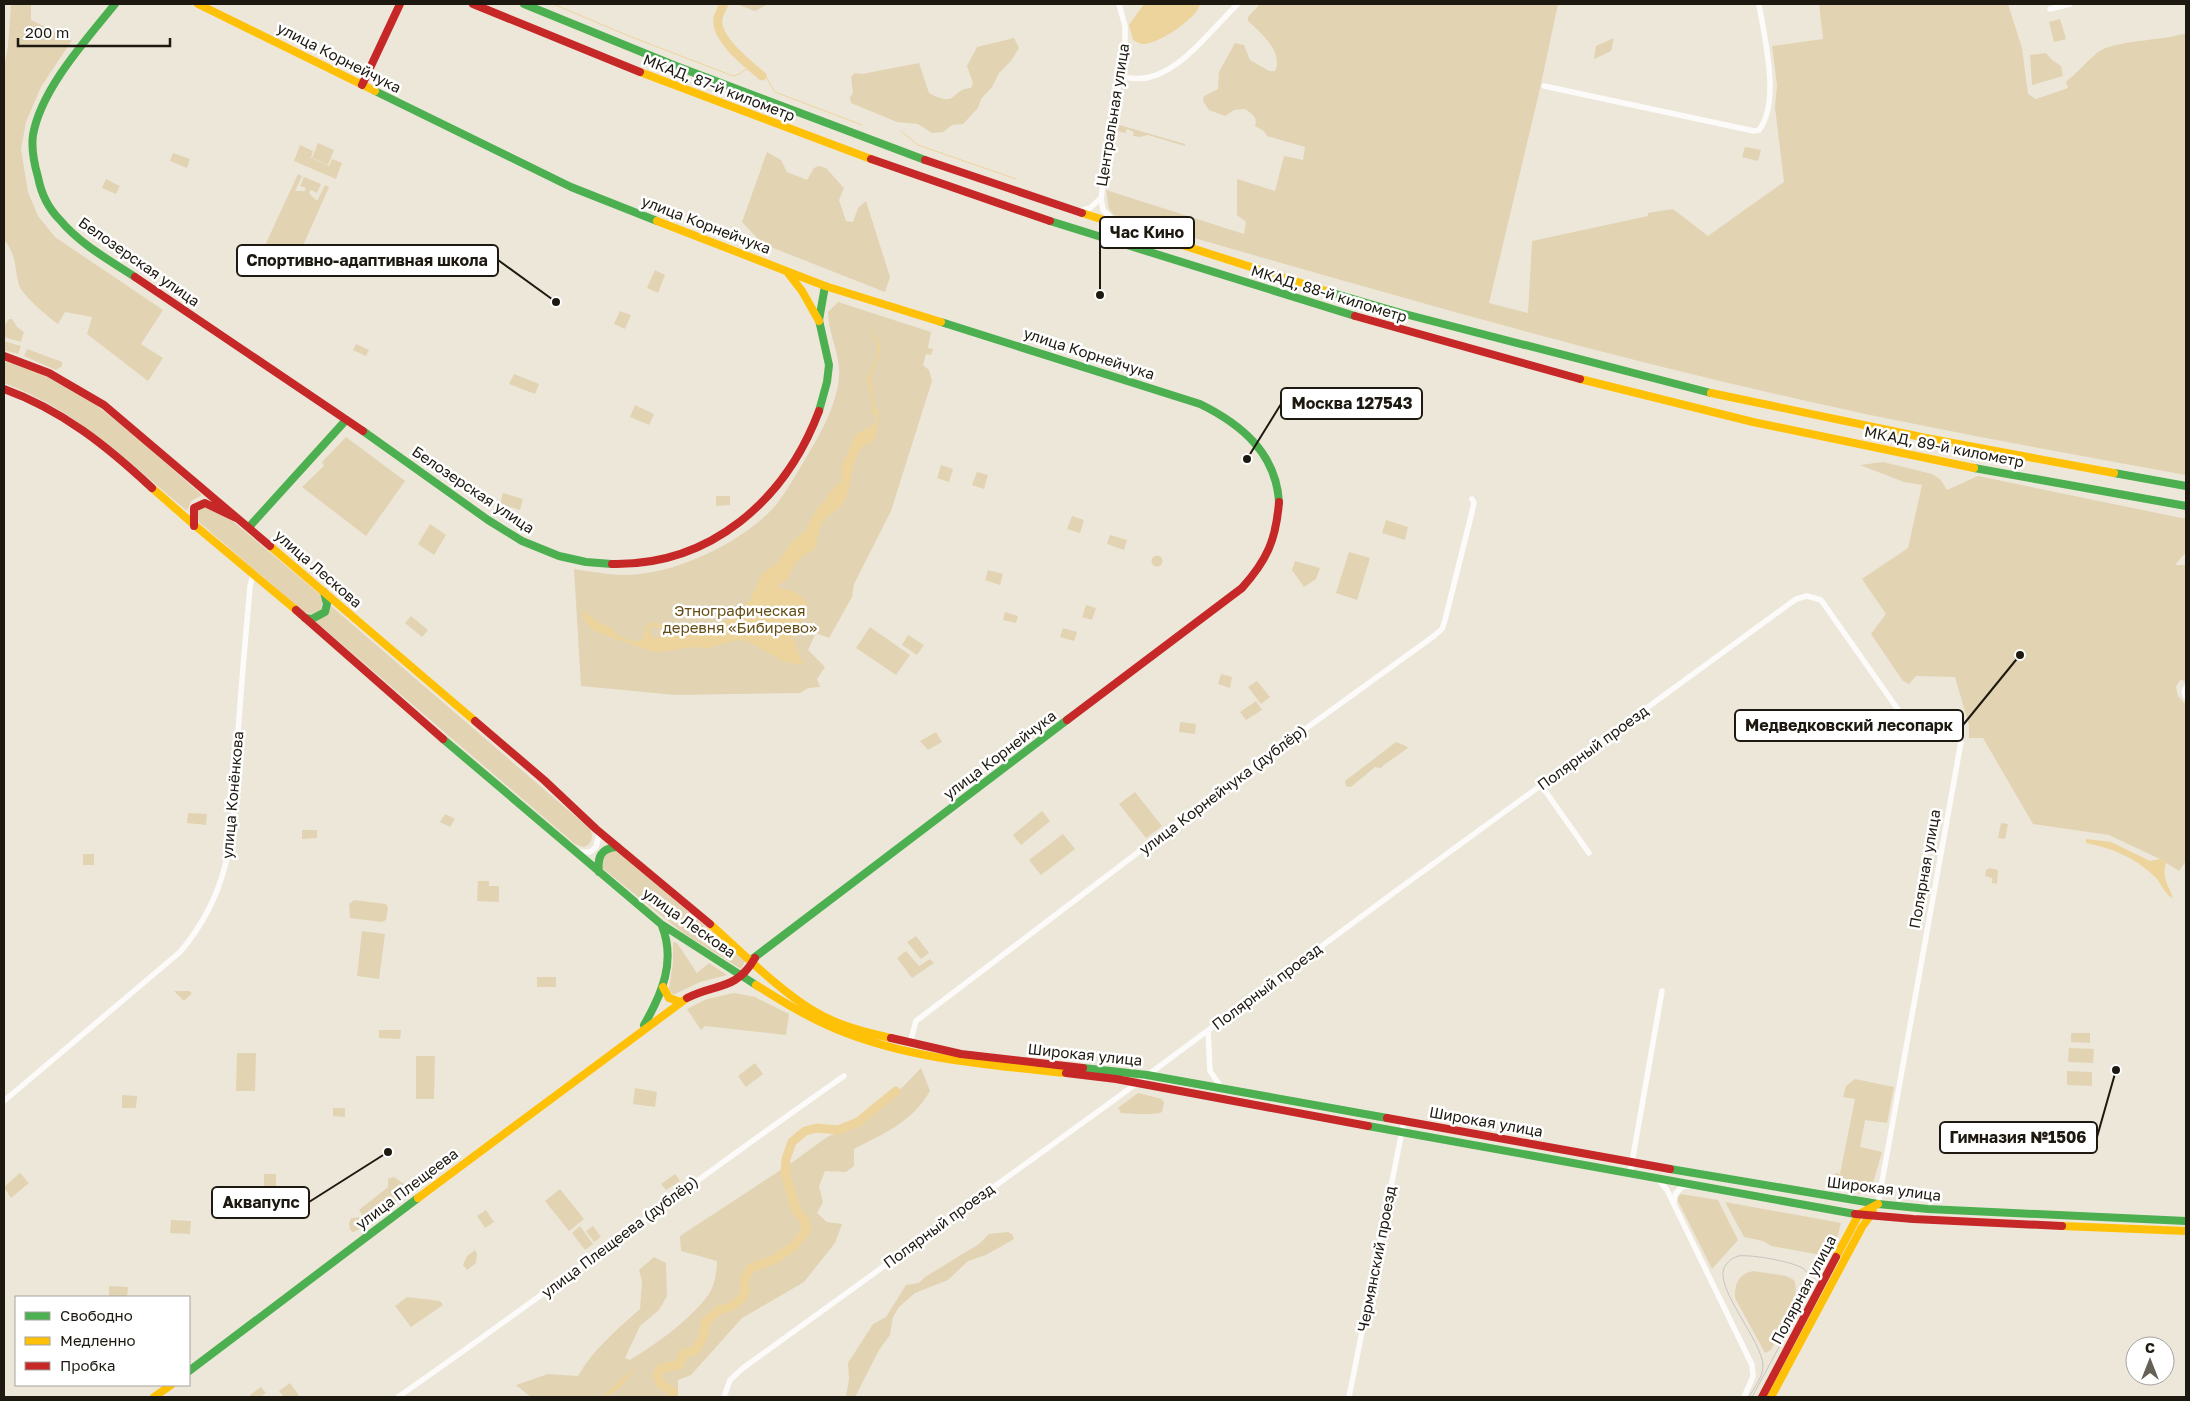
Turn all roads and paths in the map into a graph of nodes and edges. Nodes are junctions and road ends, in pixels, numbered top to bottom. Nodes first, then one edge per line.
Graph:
1 (115, 4) edge
2 (198, 4) edge
3 (400, 4) edge
4 (473, 4) edge
5 (524, 4) edge
6 (1119, 4) edge
7 (1238, 4) edge
8 (1759, 4) edge
9 (2070, 4) edge
10 (2050, 9) dead end
11 (1120, 77) junction
12 (362, 85) junction
13 (1544, 86) dead end
14 (963, 174) joint
15 (958, 190) joint
16 (1101, 198) junction
17 (1076, 211) junction
18 (1123, 227) junction
19 (787, 271) junction
20 (813, 281) junction
21 (825, 286) junction
22 (802, 291) junction
23 (843, 291) junction
24 (819, 310) junction
25 (819, 321) junction
26 (4, 356) edge
27 (4, 389) edge
28 (1700, 391) joint
29 (1697, 409) joint
30 (346, 420) junction
31 (2186, 486) edge
32 (1472, 499) dead end
33 (2186, 506) edge
34 (239, 519) junction
35 (194, 526) junction
36 (249, 527) junction
37 (253, 575) junction
38 (324, 592) junction
39 (1821, 600) joint
40 (305, 618) junction
41 (2186, 687) edge
42 (2186, 696) edge
43 (1541, 785) junction
44 (596, 829) junction
45 (617, 847) junction
46 (576, 852) junction
47 (1589, 853) dead end
48 (599, 872) junction
49 (661, 924) junction
50 (754, 959) junction
51 (743, 978) junction
52 (663, 987) junction
53 (1662, 990) dead end
54 (792, 996) joint
55 (681, 1002) junction
56 (792, 1008) joint
57 (642, 1029) junction
58 (1208, 1031) junction
59 (910, 1043) junction
60 (1146, 1075) junction
61 (844, 1076) dead end
62 (1136, 1083) junction
63 (1221, 1087) junction
64 (1218, 1097) junction
65 (4, 1101) edge
66 (1369, 1115) junction
67 (1404, 1121) junction
68 (1369, 1126) junction
69 (1402, 1132) junction
70 (1632, 1163) junction
71 (1630, 1174) junction
72 (1658, 1179) junction
73 (1698, 1187) junction
74 (1674, 1203) junction
75 (1878, 1204) junction
76 (1859, 1214) junction
77 (1872, 1215) junction
78 (2150, 1220) junction
79 (2183, 1221) edge
80 (2149, 1229) junction
81 (2183, 1231) edge
82 (190, 1370) edge
83 (170, 1386) edge
84 (154, 1397) edge
85 (398, 1397) edge
86 (724, 1397) edge
87 (1349, 1397) edge
88 (1744, 1397) edge
89 (1762, 1397) edge
90 (1771, 1397) edge

1 - 30 main road, Белозерская улица
2 - 12 main road, улица Корнейчука
3 - 12 main road
4 - 15 main road, МКАД, 87-й километр
5 - 14 main road, МКАД, 87-й километр
6 - 11 street, Центральная улица
7 - 11 street
8 - 13 street
9 - 10 street
11 - 16 street, Центральная улица
12 - 19 main road, улица Корнейчука
14 - 17 main road, МКАД, 88-й километр
15 - 29 main road, МКАД, 88-й километр
16 - 17 street
16 - 18 street
17 - 18 main road, МКАД, 88-й километр
18 - 28 main road, МКАД, 88-й километр
19 - 20 main road, улица Корнейчука
19 - 22 main road, Белозерская улица
20 - 21 main road, улица Корнейчука
20 - 22 main road
21 - 23 main road, улица Корнейчука
21 - 24 main road, Белозерская улица
22 - 25 main road, Белозерская улица
23 - 24 main road
23 - 50 main road, улица Корнейчука
24 - 25 main road, Белозерская улица
25 - 30 main road, Белозерская улица
26 - 34 main road, улица Лескова
27 - 35 main road, улица Лескова
28 - 31 main road, МКАД, 89-й километр
29 - 33 main road, МКАД, 89-й километр
30 - 36 main road
32 - 59 street, улица Корнейчука (дублёр)
34 - 35 main road
34 - 36 main road, улица Лескова
35 - 37 main road, улица Лескова
36 - 38 main road, улица Лескова
37 - 40 main road, улица Лескова
37 - 65 street, улица Конёнкова
38 - 40 main road
38 - 44 main road, улица Лескова
39 - 43 street, Полярный проезд
39 - 75 street, Полярная улица
40 - 46 main road, улица Лескова
41 - 42 street
43 - 47 street
43 - 58 street, Полярный проезд
44 - 45 main road, улица Лескова
44 - 46 street
45 - 48 main road
45 - 50 main road, улица Лескова
46 - 48 main road, улица Лескова
48 - 49 main road, улица Лескова
49 - 51 main road, улица Лескова
49 - 52 main road, улица Плещеева
50 - 51 main road
50 - 54 main road, улица Лескова
51 - 55 main road, улица Плещеева
51 - 56 main road, улица Лескова
52 - 55 main road
52 - 57 main road, улица Плещеева
53 - 70 street
54 - 59 main road, Широкая улица
55 - 57 main road, улица Плещеева
56 - 62 main road, Широкая улица
57 - 82 main road, улица Плещеева
58 - 60 street, Полярный проезд
58 - 63 street
59 - 60 main road, Широкая улица
60 - 62 street, Полярный проезд
60 - 63 main road, Широкая улица
61 - 85 street, улица Плещеева (дублёр)
62 - 64 main road, Широкая улица
62 - 86 street, Полярный проезд
63 - 64 main road
63 - 66 main road, Широкая улица
64 - 68 main road, Широкая улица
66 - 67 main road, Широкая улица
66 - 68 main road
67 - 69 street, Чермянский проезд
67 - 70 main road, Широкая улица
68 - 69 main road, Широкая улица
69 - 71 main road, Широкая улица
69 - 87 street, Чермянский проезд
70 - 71 street
70 - 75 main road, Широкая улица
71 - 72 main road, Широкая улица
72 - 73 main road, Широкая улица
72 - 74 street
73 - 74 street
73 - 76 main road, Широкая улица
74 - 88 street
75 - 76 main road
75 - 77 main road, Полярная улица
75 - 78 main road, Широкая улица
76 - 77 main road, Широкая улица
76 - 89 main road, Полярная улица
77 - 80 main road, Широкая улица
77 - 90 main road, Полярная улица
78 - 79 main road, Широкая улица
78 - 80 street
79 - 81 street
80 - 81 main road, Широкая улица
83 - 84 main road

